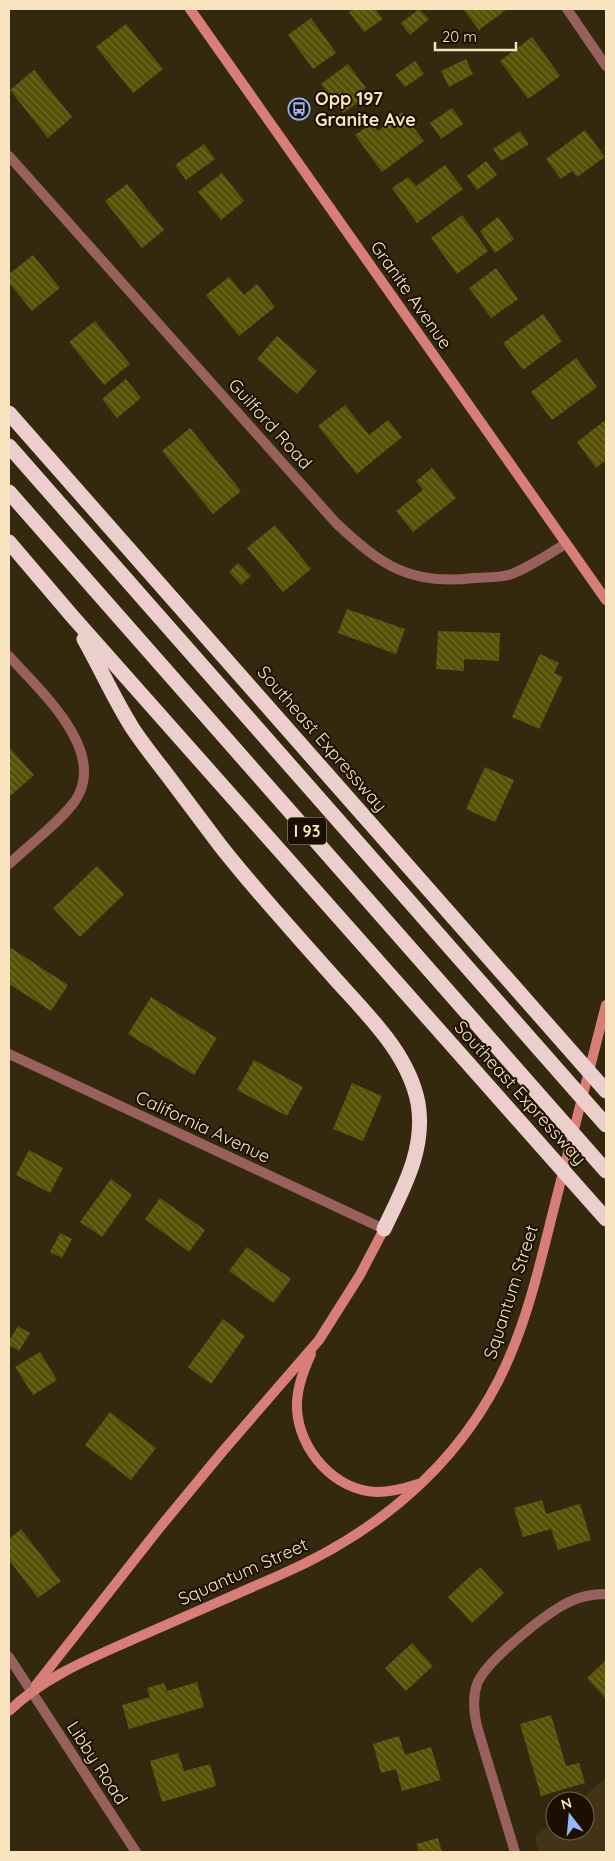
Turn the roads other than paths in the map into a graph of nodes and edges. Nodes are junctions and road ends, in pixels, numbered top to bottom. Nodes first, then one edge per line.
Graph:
1 (190, 9) edge
2 (567, 9) edge
3 (606, 66) edge
4 (9, 156) edge
5 (9, 413) edge
6 (9, 446) edge
7 (9, 492) edge
8 (9, 542) edge
9 (565, 544) junction
10 (606, 600) edge
11 (72, 616) junction
12 (9, 656) edge
13 (9, 864) edge
14 (606, 1004) edge
15 (9, 1054) edge
16 (606, 1091) edge
17 (606, 1125) edge
18 (606, 1171) edge
19 (606, 1219) edge
20 (384, 1229) junction
21 (319, 1340) junction
22 (424, 1481) junction
23 (606, 1594) edge
24 (9, 1657) edge
25 (31, 1692) junction
26 (9, 1711) edge
27 (136, 1852) edge
28 (515, 1852) edge

1 - 9 main road, Granite Avenue
2 - 3 street
4 - 9 street, Guilford Road
5 - 16 highway, Southeast Expressway
6 - 17 highway, I 93
7 - 18 highway, I 93
8 - 11 highway, Southeast Expressway / I 93
9 - 10 main road, Granite Avenue
11 - 19 highway, Southeast Expressway / I 93
11 - 20 highway
12 - 13 street
14 - 22 main road, Squantum Street
15 - 20 street, California Avenue
20 - 21 main road, Squantum Street
21 - 22 main road
21 - 25 main road, Squantum Street
22 - 25 main road, Squantum Street
23 - 28 street
24 - 25 street, Libby Road
25 - 26 main road, Squantum Street
25 - 27 street, Libby Road

